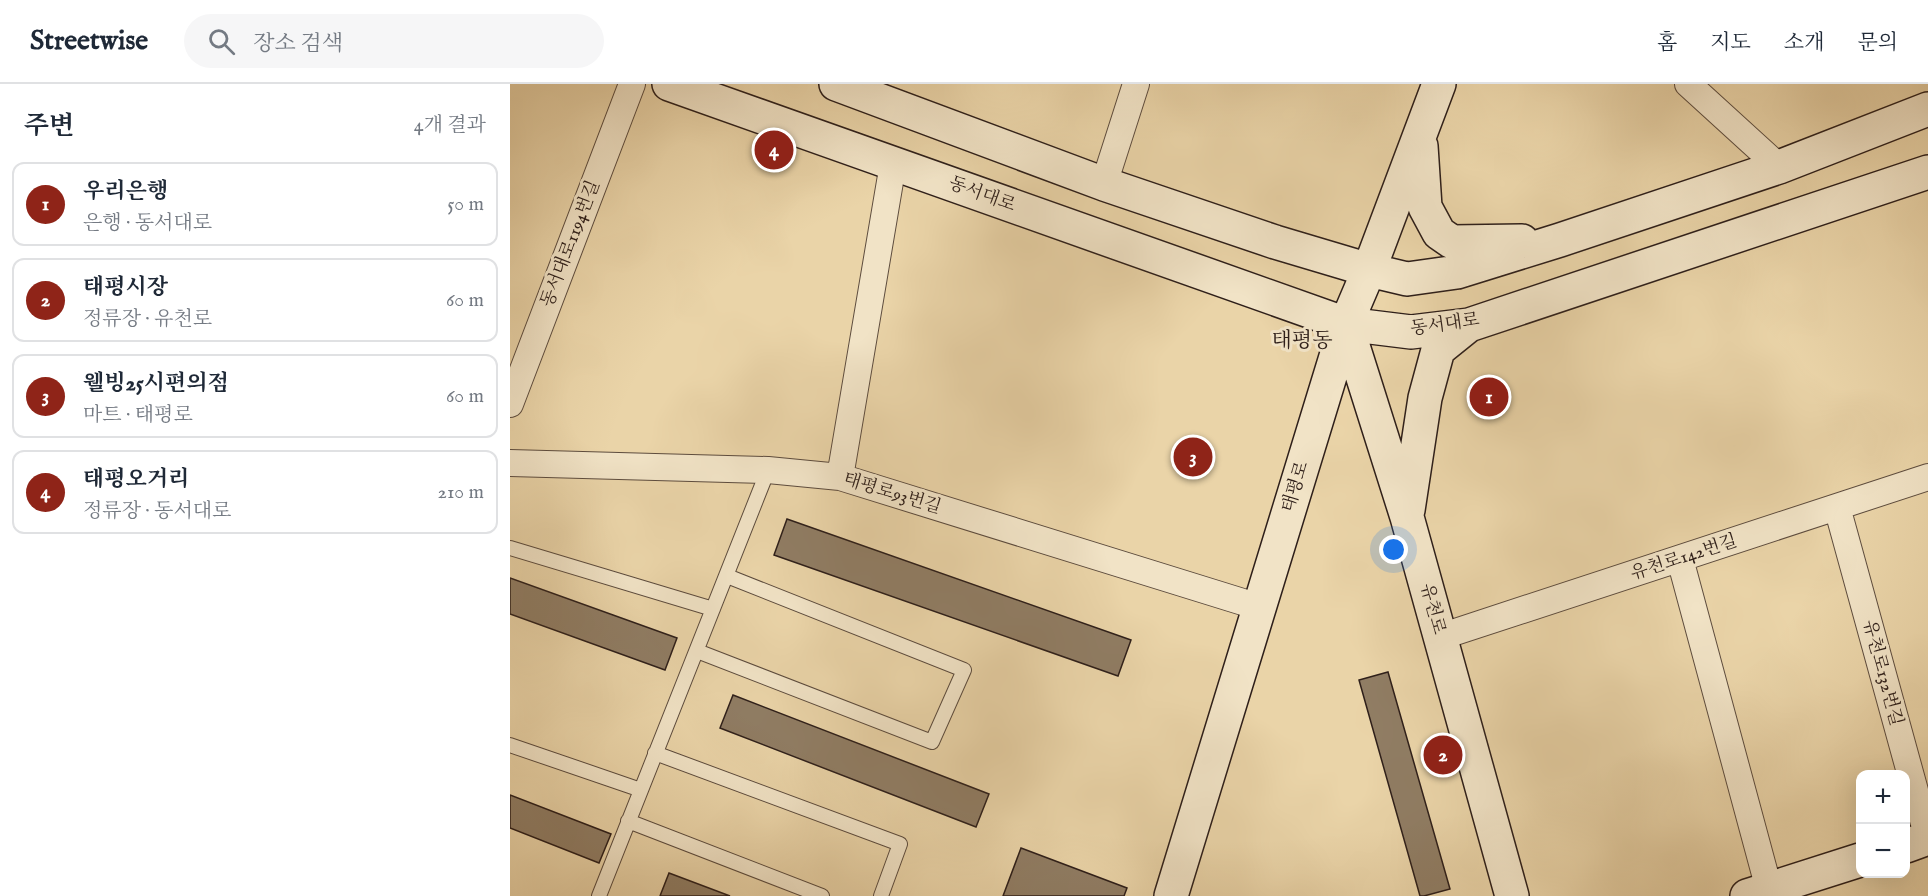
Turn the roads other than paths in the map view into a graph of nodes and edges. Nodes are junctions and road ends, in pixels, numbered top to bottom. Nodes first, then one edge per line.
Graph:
1 (632, 84) edge
2 (669, 84) edge
3 (837, 84) edge
4 (1136, 84) edge
5 (1439, 84) edge
6 (1688, 84) edge
7 (890, 93) edge
8 (1928, 109) edge
9 (1421, 132) junction
10 (893, 164) junction
11 (1779, 167) junction
12 (1928, 172) edge
13 (1104, 184) junction
14 (1560, 240) junction
15 (1369, 270) junction
16 (1346, 324) junction
17 (1469, 325) junction
18 (510, 404) edge
19 (510, 463) edge
20 (768, 470) junction
21 (840, 477) junction
22 (1928, 477) edge
23 (1837, 507) junction
24 (1407, 517) junction
25 (510, 548) edge
26 (1680, 559) junction
27 (726, 576) junction
28 (1259, 607) junction
29 (714, 609) junction
30 (1440, 637) junction
31 (697, 651) junction
32 (510, 745) edge
33 (655, 753) junction
34 (641, 790) junction
35 (628, 821) junction
36 (1928, 838) edge
37 (1910, 844) edge
38 (1856, 861) edge
39 (1758, 892) edge
40 (599, 896) edge
41 (822, 896) edge
42 (881, 896) edge
43 (1170, 896) edge
44 (1512, 896) edge

1 - 18 street, 동서대로1194번길
2 - 10 street, 동서대로
3 - 7 street
4 - 13 street
5 - 9 street, 태평로
6 - 11 street
7 - 13 street
8 - 11 street
9 - 14 street
9 - 15 street, 태평로
10 - 16 street, 동서대로
10 - 21 street
11 - 14 street
12 - 17 street, 동서대로
13 - 15 street
14 - 15 street
15 - 16 street, 태평로
16 - 17 street, 동서대로
16 - 24 street, 유천로
16 - 28 street, 태평로
17 - 24 street
19 - 20 street, 태평로93번길
20 - 21 street, 태평로93번길
20 - 27 lane
21 - 28 street, 태평로93번길
22 - 23 street, 유천로142번길
23 - 26 street, 유천로142번길
23 - 36 street, 유천로132번길
24 - 30 street, 유천로
25 - 29 lane
26 - 30 street, 유천로142번길
26 - 39 street
27 - 29 lane
27 - 31 lane
28 - 43 street, 태평로
29 - 31 lane
30 - 44 street, 유천로
31 - 33 lane
32 - 34 lane
33 - 34 lane
33 - 42 lane
34 - 35 lane
35 - 40 lane
35 - 41 lane
36 - 37 street, 유천로132번길
38 - 39 street

